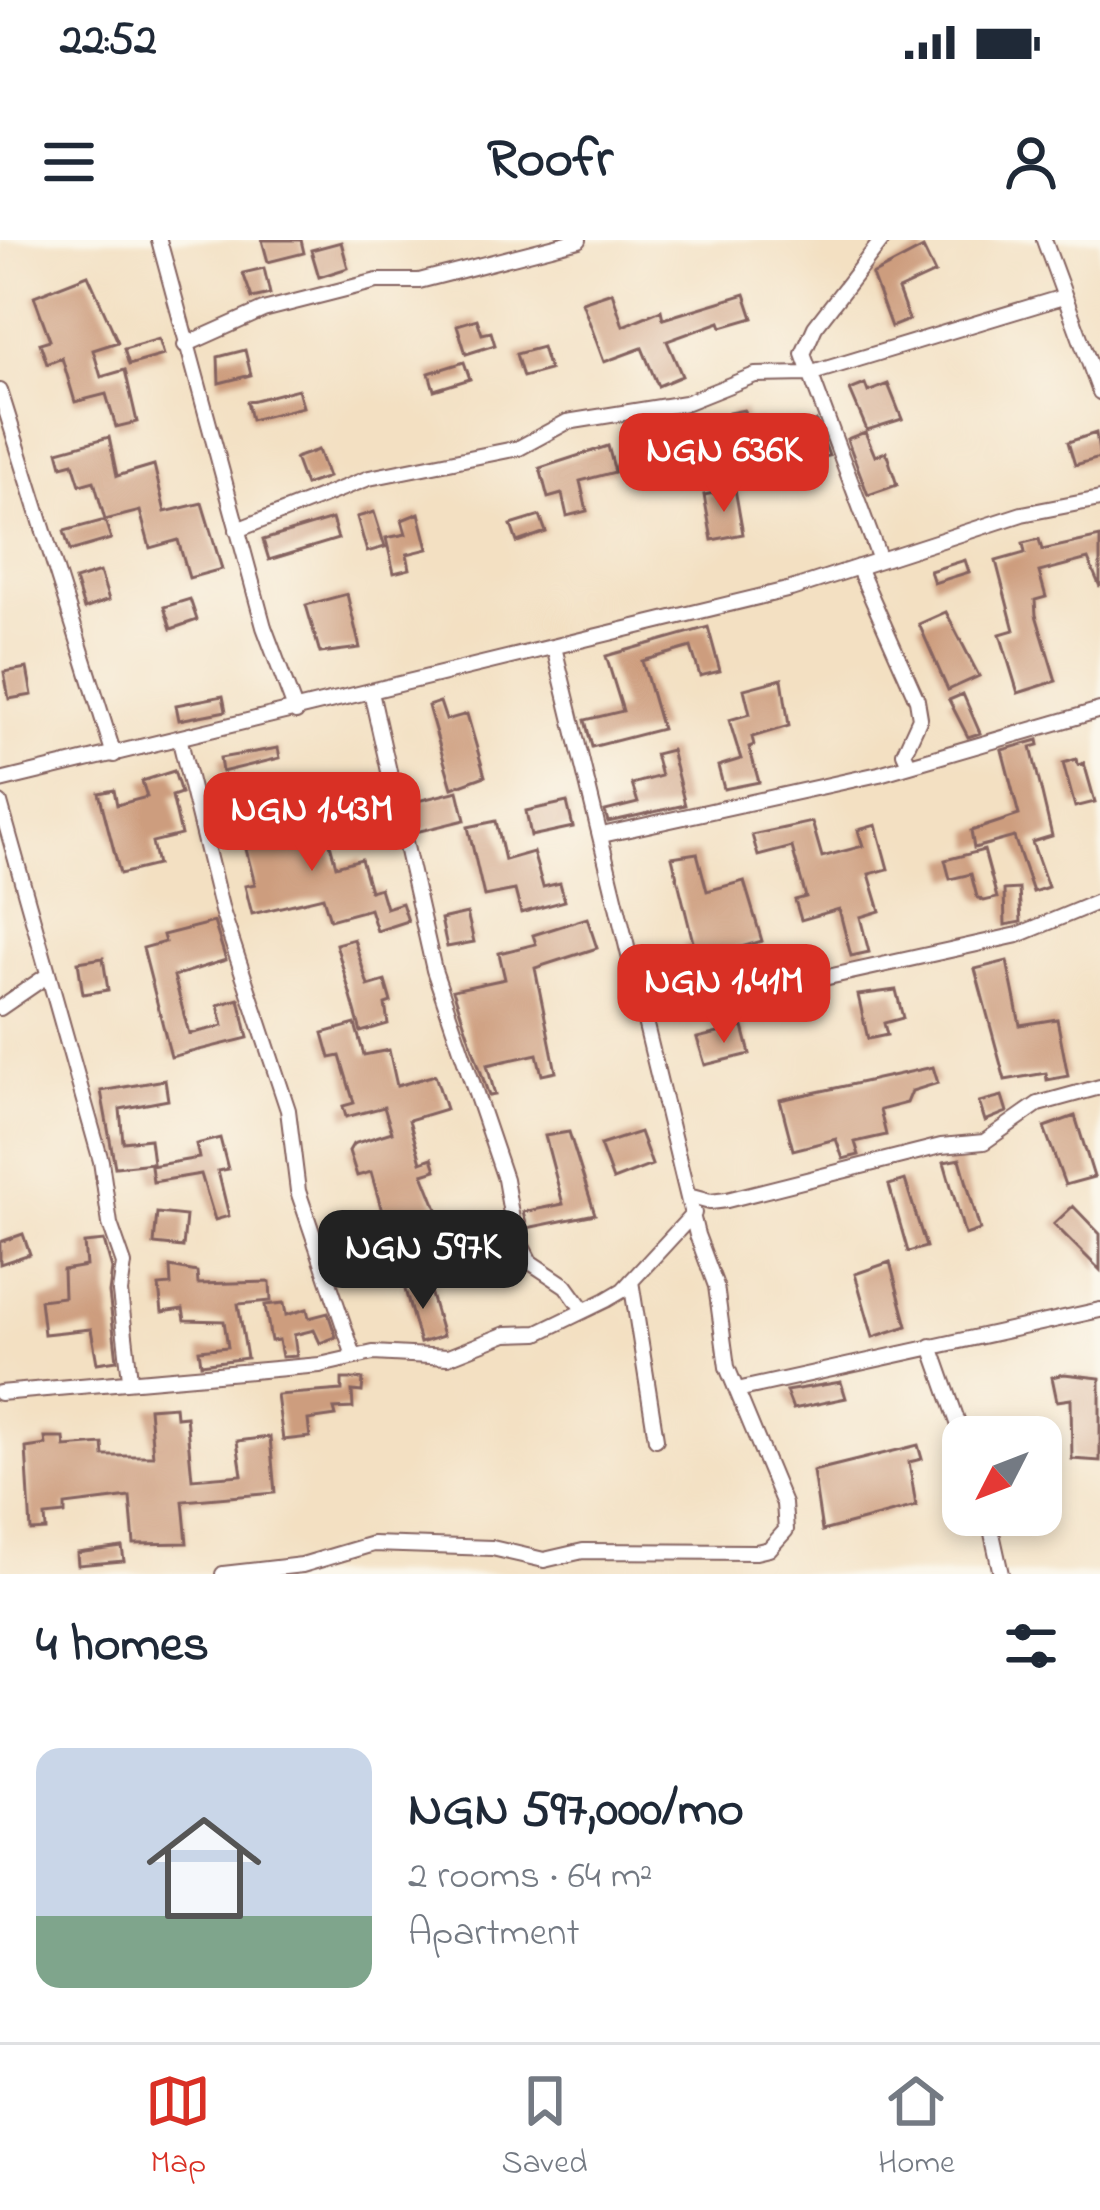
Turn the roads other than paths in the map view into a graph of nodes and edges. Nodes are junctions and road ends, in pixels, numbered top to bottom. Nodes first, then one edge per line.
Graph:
1 (159, 240) edge
2 (579, 240) edge
3 (882, 240) edge
4 (1044, 240) edge
5 (1063, 297) junction
6 (185, 345) junction
7 (809, 374) junction
8 (0, 391) edge
9 (1100, 392) edge
10 (1100, 499) edge
11 (237, 530) junction
12 (880, 560) junction
13 (858, 567) junction
14 (554, 647) junction
15 (371, 692) junction
16 (1100, 710) edge
17 (296, 712) junction
18 (180, 741) junction
19 (114, 755) junction
20 (908, 762) junction
21 (0, 781) edge
22 (0, 802) edge
23 (602, 835) junction
24 (1100, 901) edge
25 (48, 976) junction
26 (0, 1008) edge
27 (646, 1016) junction
28 (1100, 1088) edge
29 (688, 1196) junction
30 (694, 1214) junction
31 (631, 1281) junction
32 (582, 1308) junction
33 (1100, 1310) edge
34 (931, 1346) junction
35 (354, 1356) junction
36 (130, 1379) junction
37 (736, 1390) junction
38 (0, 1393) edge
39 (955, 1416) edge
40 (656, 1439) dead end
41 (993, 1536) edge
42 (346, 1553) junction
43 (223, 1574) edge
44 (346, 1574) edge
45 (1001, 1574) edge

1 - 6 street
2 - 6 street
3 - 7 street
4 - 5 street
5 - 7 street
5 - 9 street
6 - 11 street
7 - 11 street
7 - 12 street
8 - 19 street
10 - 12 street
11 - 17 street
12 - 13 street
13 - 14 street
13 - 20 street
14 - 15 street
14 - 23 street
15 - 17 street
15 - 32 street
16 - 20 street
17 - 18 street
18 - 19 street
18 - 35 street
19 - 21 street
20 - 23 street
22 - 25 street
23 - 27 street
24 - 27 street
25 - 26 street
25 - 36 street
27 - 29 street
28 - 29 street
29 - 30 street
30 - 31 street
30 - 37 street
31 - 32 street
31 - 40 street
32 - 35 street
33 - 34 street
34 - 37 street
34 - 39 street
35 - 36 street
36 - 38 street
37 - 42 street
41 - 45 street
42 - 43 street
42 - 44 street

